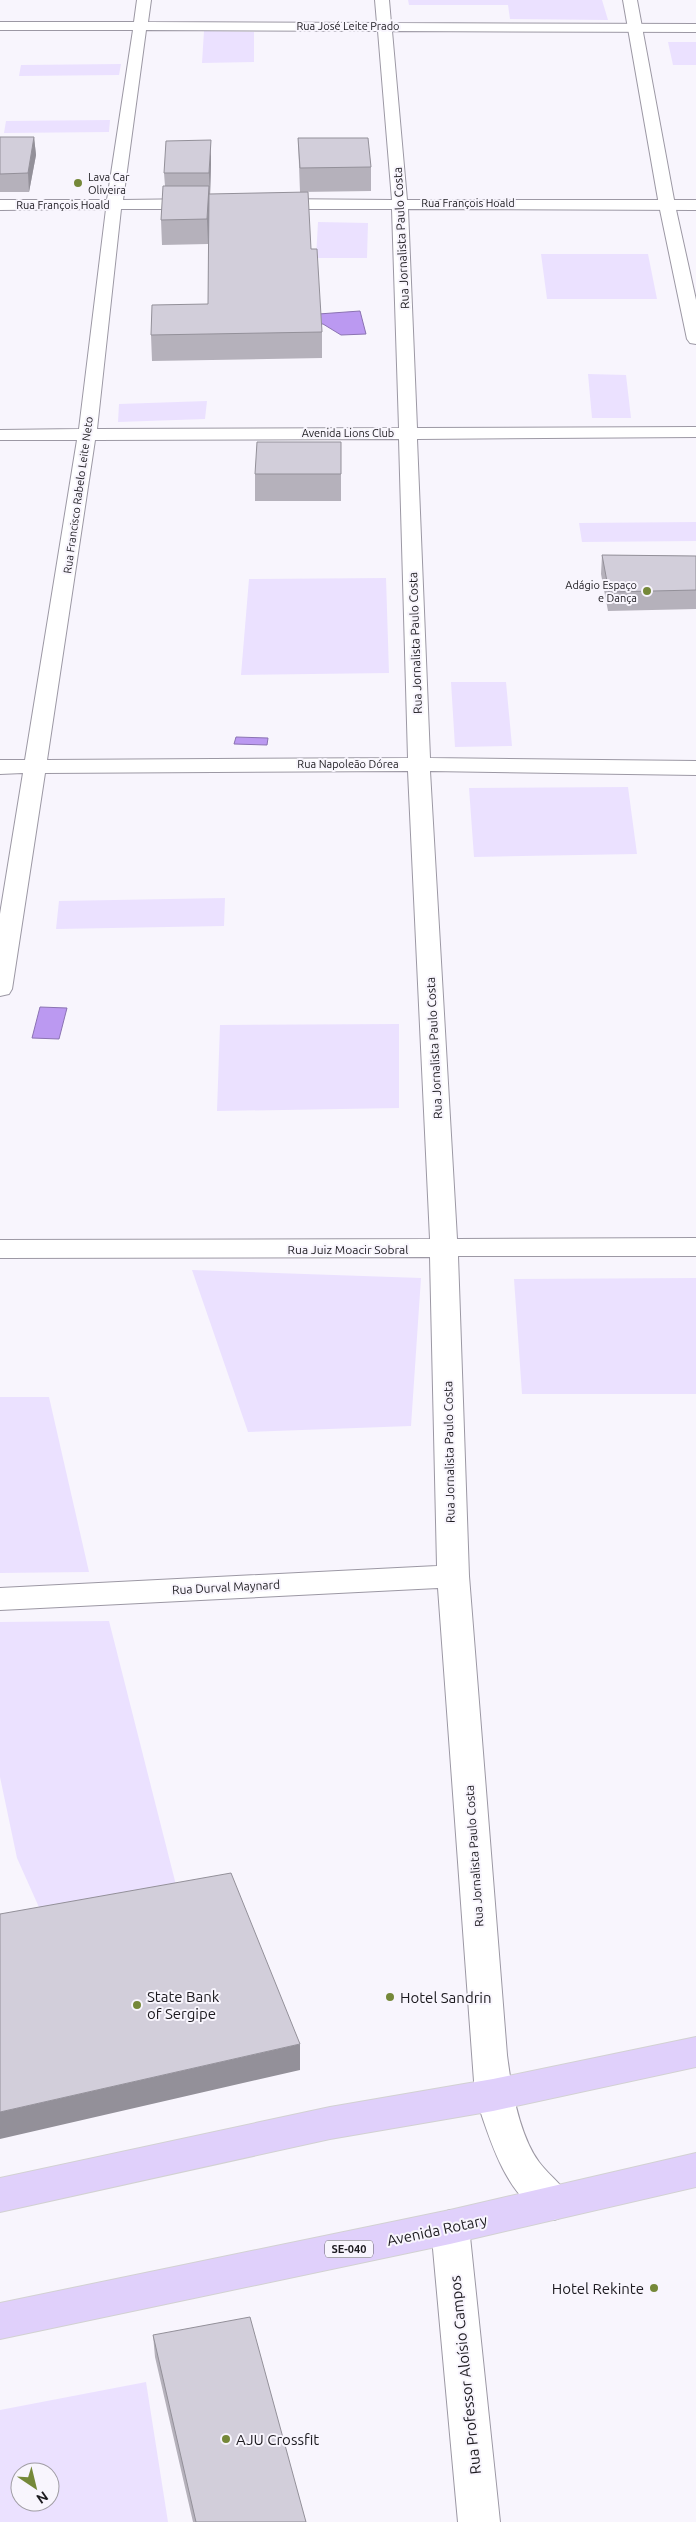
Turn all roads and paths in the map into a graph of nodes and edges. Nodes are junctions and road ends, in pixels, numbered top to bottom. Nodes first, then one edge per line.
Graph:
1 (144, 0) edge
2 (382, 0) edge
3 (630, 0) edge
4 (0, 26) edge
5 (141, 26) junction
6 (385, 26) junction
7 (637, 28) junction
8 (696, 28) edge
9 (400, 203) junction
10 (213, 204) edge
11 (252, 204) edge
12 (0, 205) edge
13 (114, 205) junction
14 (667, 205) junction
15 (696, 205) edge
16 (696, 339) edge
17 (696, 432) edge
18 (409, 433) junction
19 (88, 434) junction
20 (0, 435) edge
21 (419, 764) junction
22 (0, 767) edge
23 (36, 767) junction
24 (696, 768) edge
25 (0, 989) edge
26 (696, 1248) edge
27 (0, 1249) edge
28 (444, 1250) junction
29 (452, 1576) junction
30 (0, 1599) edge
31 (696, 2052) edge
32 (493, 2095) junction
33 (696, 2170) edge
34 (0, 2195) edge
35 (554, 2203) junction
36 (450, 2227) junction
37 (0, 2321) edge
38 (479, 2522) edge

1 - 5 street, Rua Francisco Rabelo Leite Neto
2 - 6 street, Rua Jornalista Paulo Costa
3 - 7 street
4 - 5 street, Rua José Leite Prado
5 - 6 street, Rua José Leite Prado
5 - 13 street, Rua Francisco Rabelo Leite Neto
6 - 7 street, Rua José Leite Prado
6 - 9 street, Rua Jornalista Paulo Costa
7 - 8 street, Rua José Leite Prado
7 - 14 street
9 - 11 street, Rua François Hoald
9 - 14 street, Rua François Hoald
9 - 18 street, Rua Jornalista Paulo Costa
10 - 13 street, Rua François Hoald
12 - 13 street, Rua François Hoald
13 - 19 street, Rua Francisco Rabelo Leite Neto
14 - 15 street, Rua François Hoald
14 - 16 street
17 - 18 street, Avenida Lions Club
18 - 19 street, Avenida Lions Club
18 - 21 street, Rua Jornalista Paulo Costa
19 - 20 street, Avenida Lions Club
19 - 23 street, Rua Francisco Rabelo Leite Neto
21 - 23 street, Rua Napoleão Dórea
21 - 24 street, Rua Napoleão Dórea
21 - 28 street, Rua Jornalista Paulo Costa
22 - 23 street, Rua Napoleão Dórea
23 - 25 street, Rua Francisco Rabelo Leite Neto
26 - 28 street, Rua Juiz Moacir Sobral
27 - 28 street, Rua Juiz Moacir Sobral
28 - 29 street, Rua Jornalista Paulo Costa
29 - 30 street, Rua Durval Maynard
29 - 32 street, Rua Jornalista Paulo Costa
31 - 32 main road
32 - 34 main road
32 - 35 street, Rua Jornalista Paulo Costa
33 - 35 main road, Avenida Rotary / SE-040
35 - 36 main road, Avenida Rotary / SE-040
36 - 37 main road, Avenida Rotary / SE-040
36 - 38 street, Rua Professor Aloísio Campos

